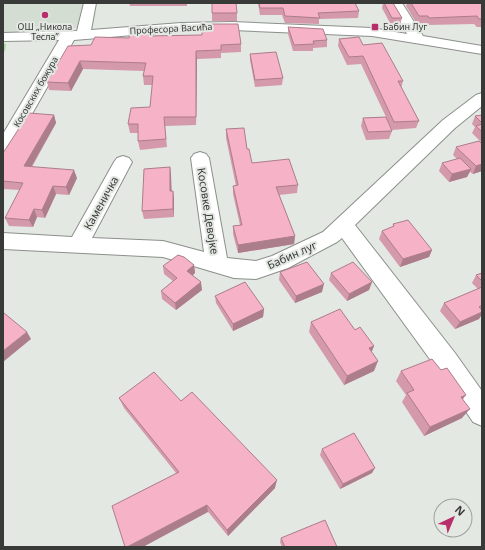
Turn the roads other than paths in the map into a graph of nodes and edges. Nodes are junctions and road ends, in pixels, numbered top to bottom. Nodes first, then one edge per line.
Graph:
1 (90, 3) edge
2 (396, 3) edge
3 (76, 35) junction
4 (3, 37) edge
5 (418, 40) junction
6 (482, 50) edge
7 (482, 98) edge
8 (3, 149) edge
9 (200, 158) dead end
10 (123, 162) dead end
11 (344, 226) junction
12 (3, 241) edge
13 (78, 243) junction
14 (217, 265) junction
15 (482, 413) edge

1 - 3 street, Косовских божура
2 - 5 street
3 - 4 street, Професора Васића
3 - 5 street, Професора Васића
3 - 8 street, Косовских божура
5 - 6 street, Професора Васића
7 - 11 street, Бабин луг
9 - 14 street, Косовке Девојке
10 - 13 street, Каменичка
11 - 14 street, Бабин луг
11 - 15 street
12 - 13 street, Бабин луг
13 - 14 street, Бабин луг

